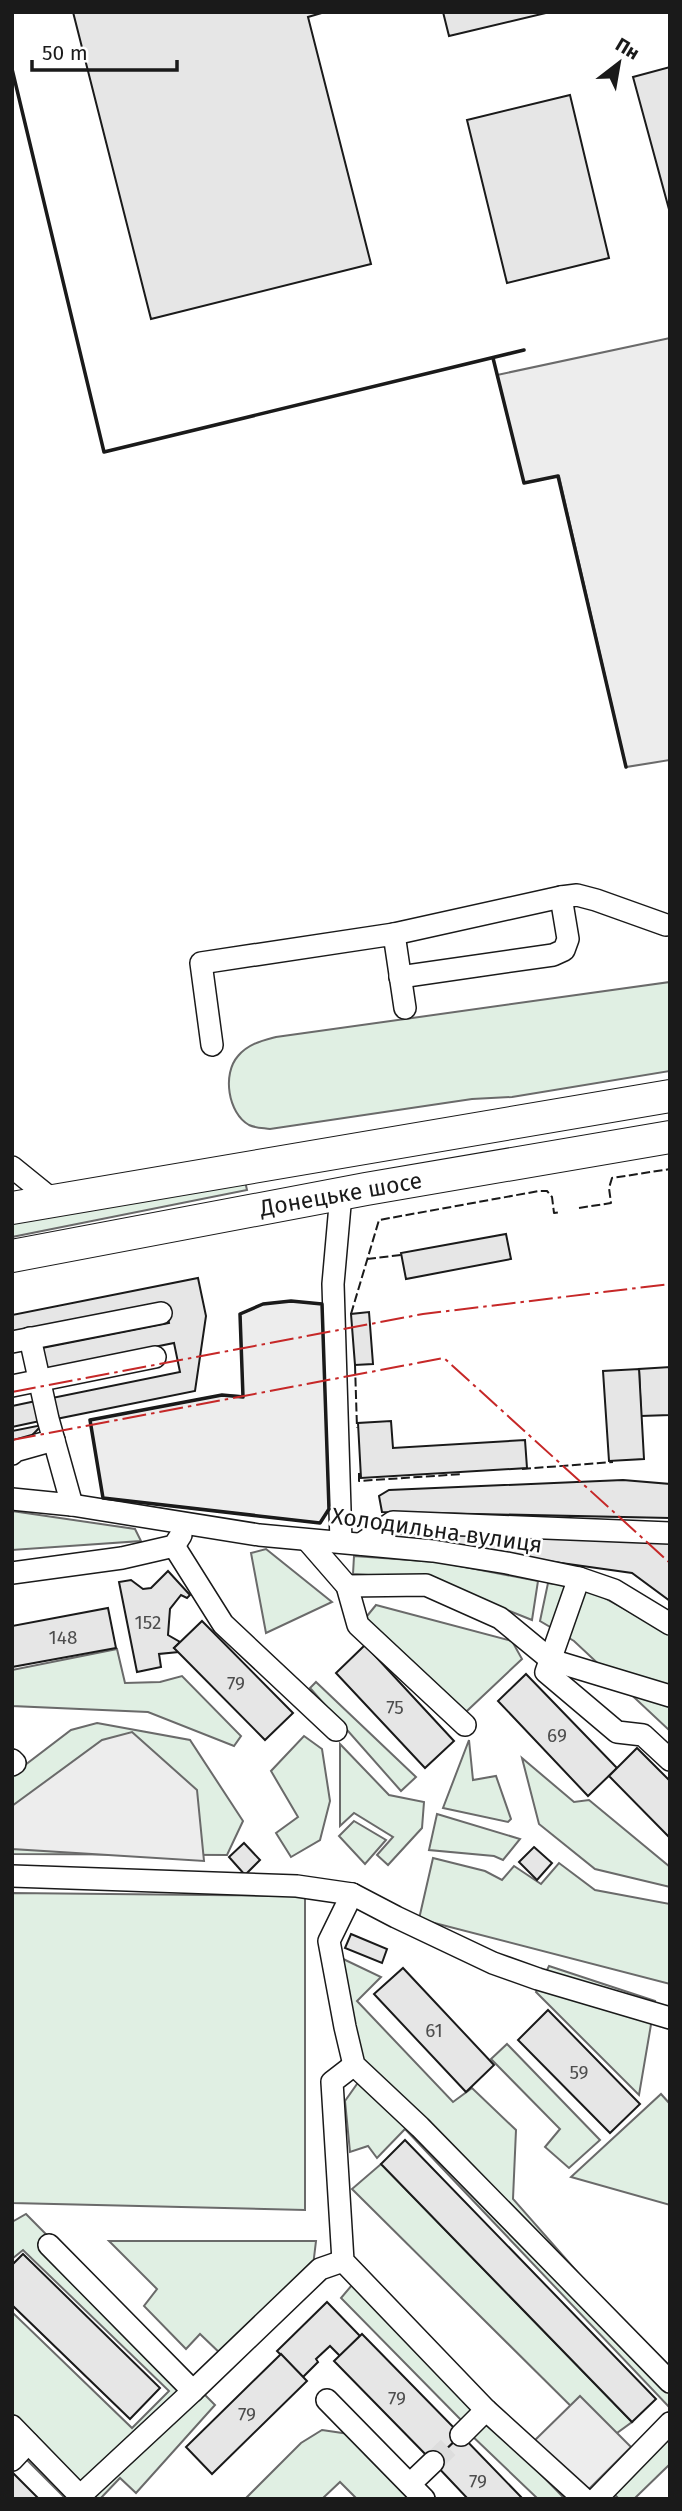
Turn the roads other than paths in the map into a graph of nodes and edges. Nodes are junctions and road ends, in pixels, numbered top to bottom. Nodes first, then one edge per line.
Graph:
1 (561, 897) junction
2 (666, 925) dead end
3 (394, 934) junction
4 (401, 977) junction
5 (405, 1008) dead end
6 (212, 1045) dead end
7 (670, 1096) edge
8 (670, 1137) edge
9 (12, 1167) edge
10 (341, 1194) junction
11 (54, 1201) junction
12 (12, 1208) edge
13 (12, 1256) edge
14 (161, 1312) dead end
15 (21, 1340) edge
16 (155, 1357) dead end
17 (40, 1380) junction
18 (12, 1386) edge
19 (54, 1440) junction
20 (12, 1454) edge
21 (12, 1499) edge
22 (72, 1505) junction
23 (187, 1524) junction
24 (670, 1532) edge
25 (307, 1540) junction
26 (351, 1543) junction
27 (174, 1546) junction
28 (12, 1573) edge
29 (579, 1578) junction
30 (347, 1586) junction
31 (670, 1624) edge
32 (551, 1660) junction
33 (670, 1696) edge
34 (465, 1725) dead end
35 (336, 1730) dead end
36 (12, 1760) edge
37 (670, 1760) edge
38 (12, 1765) edge
39 (12, 1876) edge
40 (352, 1894) junction
41 (670, 2018) edge
42 (366, 2076) junction
43 (49, 2245) dead end
44 (343, 2261) junction
45 (670, 2382) edge
46 (193, 2391) junction
47 (327, 2400) dead end
48 (486, 2410) junction
49 (670, 2423) edge
50 (12, 2426) edge
51 (461, 2435) tunnel mouth
52 (29, 2443) junction
53 (12, 2460) edge
54 (433, 2462) tunnel mouth
55 (417, 2492) edge
56 (81, 2498) edge
57 (584, 2499) edge
58 (596, 2499) edge

1 - 2 street
1 - 3 street
1 - 4 street
3 - 4 street
3 - 6 street
4 - 5 street
7 - 11 highway, Донецьке шосе
8 - 10 highway, Донецьке шосе
9 - 11 street
10 - 13 highway, Донецьке шосе
10 - 26 street
11 - 12 highway, Донецьке шосе
14 - 15 street
15 - 17 street
16 - 17 street
17 - 18 street
17 - 19 street
19 - 20 street
19 - 22 street
21 - 22 street, Холодильна вулиця
22 - 23 street, Холодильна вулиця
23 - 25 street, Холодильна вулиця
23 - 27 street
24 - 26 street
25 - 26 street, Холодильна вулиця
25 - 30 street
26 - 29 street, Холодильна вулиця
27 - 28 street
27 - 35 street
29 - 31 street, Холодильна вулиця
29 - 32 street
30 - 32 street
30 - 34 street
32 - 33 street
32 - 37 street
36 - 38 street
39 - 40 street
40 - 41 street
40 - 42 street
42 - 44 street
42 - 45 street
43 - 46 street
44 - 46 street
44 - 48 street
46 - 56 street
47 - 55 street
48 - 51 street
48 - 57 street
49 - 58 street
50 - 52 street
52 - 53 street
52 - 56 street
54 - 55 street

